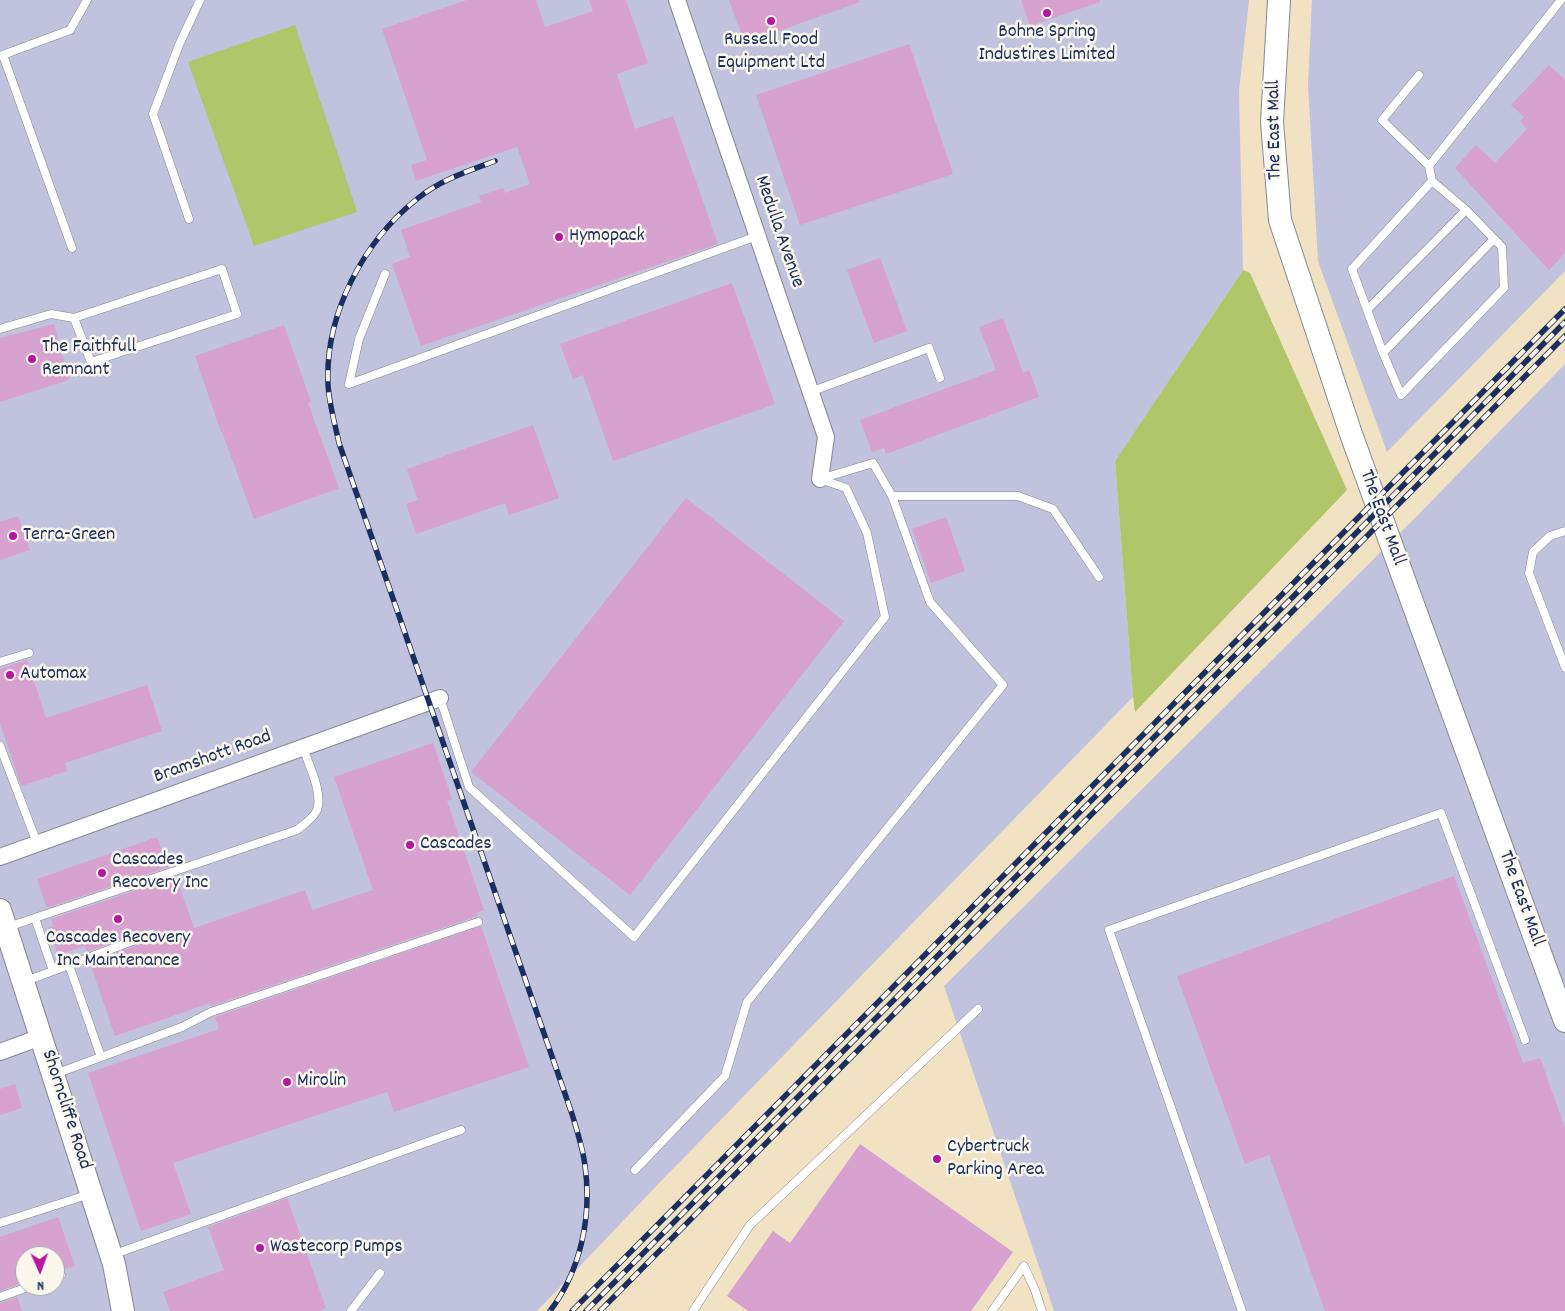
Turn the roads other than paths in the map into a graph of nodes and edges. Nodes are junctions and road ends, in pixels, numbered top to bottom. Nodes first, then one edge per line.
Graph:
1 (86, 0) edge
2 (200, 0) edge
3 (676, 0) edge
4 (1279, 0) edge
5 (1561, 0) edge
6 (2, 56) edge
7 (1419, 75) dead end
8 (1429, 166) junction
9 (1432, 181) junction
10 (1466, 210) junction
11 (189, 219) dead end
12 (757, 236) junction
13 (1494, 239) junction
14 (72, 248) dead end
15 (385, 274) dead end
16 (1368, 309) junction
17 (74, 318) junction
18 (0, 329) edge
19 (1383, 352) junction
20 (940, 378) dead end
21 (810, 392) junction
22 (820, 479) junction
23 (892, 496) junction
24 (1565, 531) edge
25 (1099, 577) dead end
26 (29, 653) dead end
27 (0, 662) edge
28 (1565, 667) edge
29 (440, 698) joint
30 (0, 746) edge
31 (303, 748) junction
32 (37, 843) junction
33 (0, 858) edge
34 (35, 918) junction
35 (3, 919) edge
36 (478, 922) dead end
37 (151, 934) dead end
38 (69, 965) junction
39 (53, 971) junction
40 (23, 982) junction
41 (978, 1009) dead end
42 (1565, 1021) edge
43 (41, 1038) junction
44 (1525, 1040) dead end
45 (0, 1052) edge
46 (100, 1057) junction
47 (53, 1074) junction
48 (461, 1130) dead end
49 (635, 1170) dead end
50 (91, 1194) junction
51 (0, 1223) edge
52 (111, 1255) junction
53 (380, 1273) dead end
54 (15, 1292) edge
55 (0, 1297) edge
56 (123, 1311) edge
57 (351, 1311) edge
58 (694, 1311) edge
59 (992, 1311) edge
60 (1042, 1311) edge
61 (1242, 1311) edge

1 - 6 lane
2 - 11 lane
3 - 12 street, Medulla Avenue
4 - 42 main road, The East Mall
5 - 8 lane
6 - 14 lane
7 - 8 lane
8 - 9 lane
9 - 10 lane
9 - 16 lane
10 - 13 lane
10 - 16 lane
12 - 15 lane
12 - 21 street, Medulla Avenue
13 - 19 lane
13 - 19 lane
16 - 19 lane
17 - 17 lane
17 - 18 lane
20 - 21 lane
21 - 22 street, Medulla Avenue
22 - 23 lane
22 - 29 lane
23 - 25 lane
23 - 49 lane
24 - 28 lane
26 - 27 lane
29 - 31 street, Bramshott Road
30 - 32 lane
31 - 32 street, Bramshott Road
31 - 34 lane
32 - 33 street, Bramshott Road
34 - 35 lane
34 - 39 lane
35 - 40 main road, Shorncliffe Road
36 - 46 lane
37 - 38 lane
38 - 39 lane
38 - 46 lane
39 - 40 lane
40 - 43 main road, Shorncliffe Road
41 - 58 lane
43 - 45 street
43 - 47 main road, Shorncliffe Road
44 - 61 lane
46 - 47 lane
47 - 50 main road, Shorncliffe Road
48 - 52 lane
50 - 51 lane
50 - 52 main road, Shorncliffe Road
52 - 56 main road, Shorncliffe Road
53 - 57 lane
54 - 55 lane
59 - 60 lane

